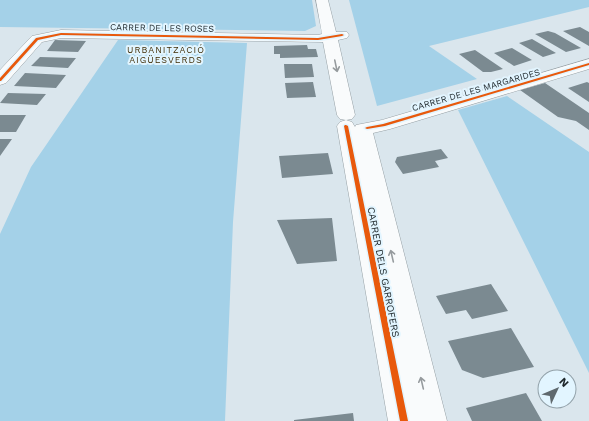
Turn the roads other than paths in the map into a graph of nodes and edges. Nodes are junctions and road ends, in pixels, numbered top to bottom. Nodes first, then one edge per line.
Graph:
1 (322, 0) edge
2 (333, 0) edge
3 (333, 33) junction
4 (589, 56) edge
5 (589, 64) edge
6 (0, 65) edge
7 (0, 80) edge
8 (358, 122) junction
9 (404, 421) edge
10 (431, 421) edge

1 - 3 street, CARRER DELS GARROFERS
2 - 3 street, CARRER DELS GARROFERS
3 - 6 street, CARRER DE LES ROSES
3 - 7 street, CARRER DE LES ROSES
3 - 8 street, CARRER DELS GARROFERS
4 - 8 street, CARRER DE LES MARGARIDES
5 - 8 street, CARRER DE LES MARGARIDES
8 - 9 street, CARRER DELS GARROFERS
10 -> 8 street, CARRER DELS GARROFERS

